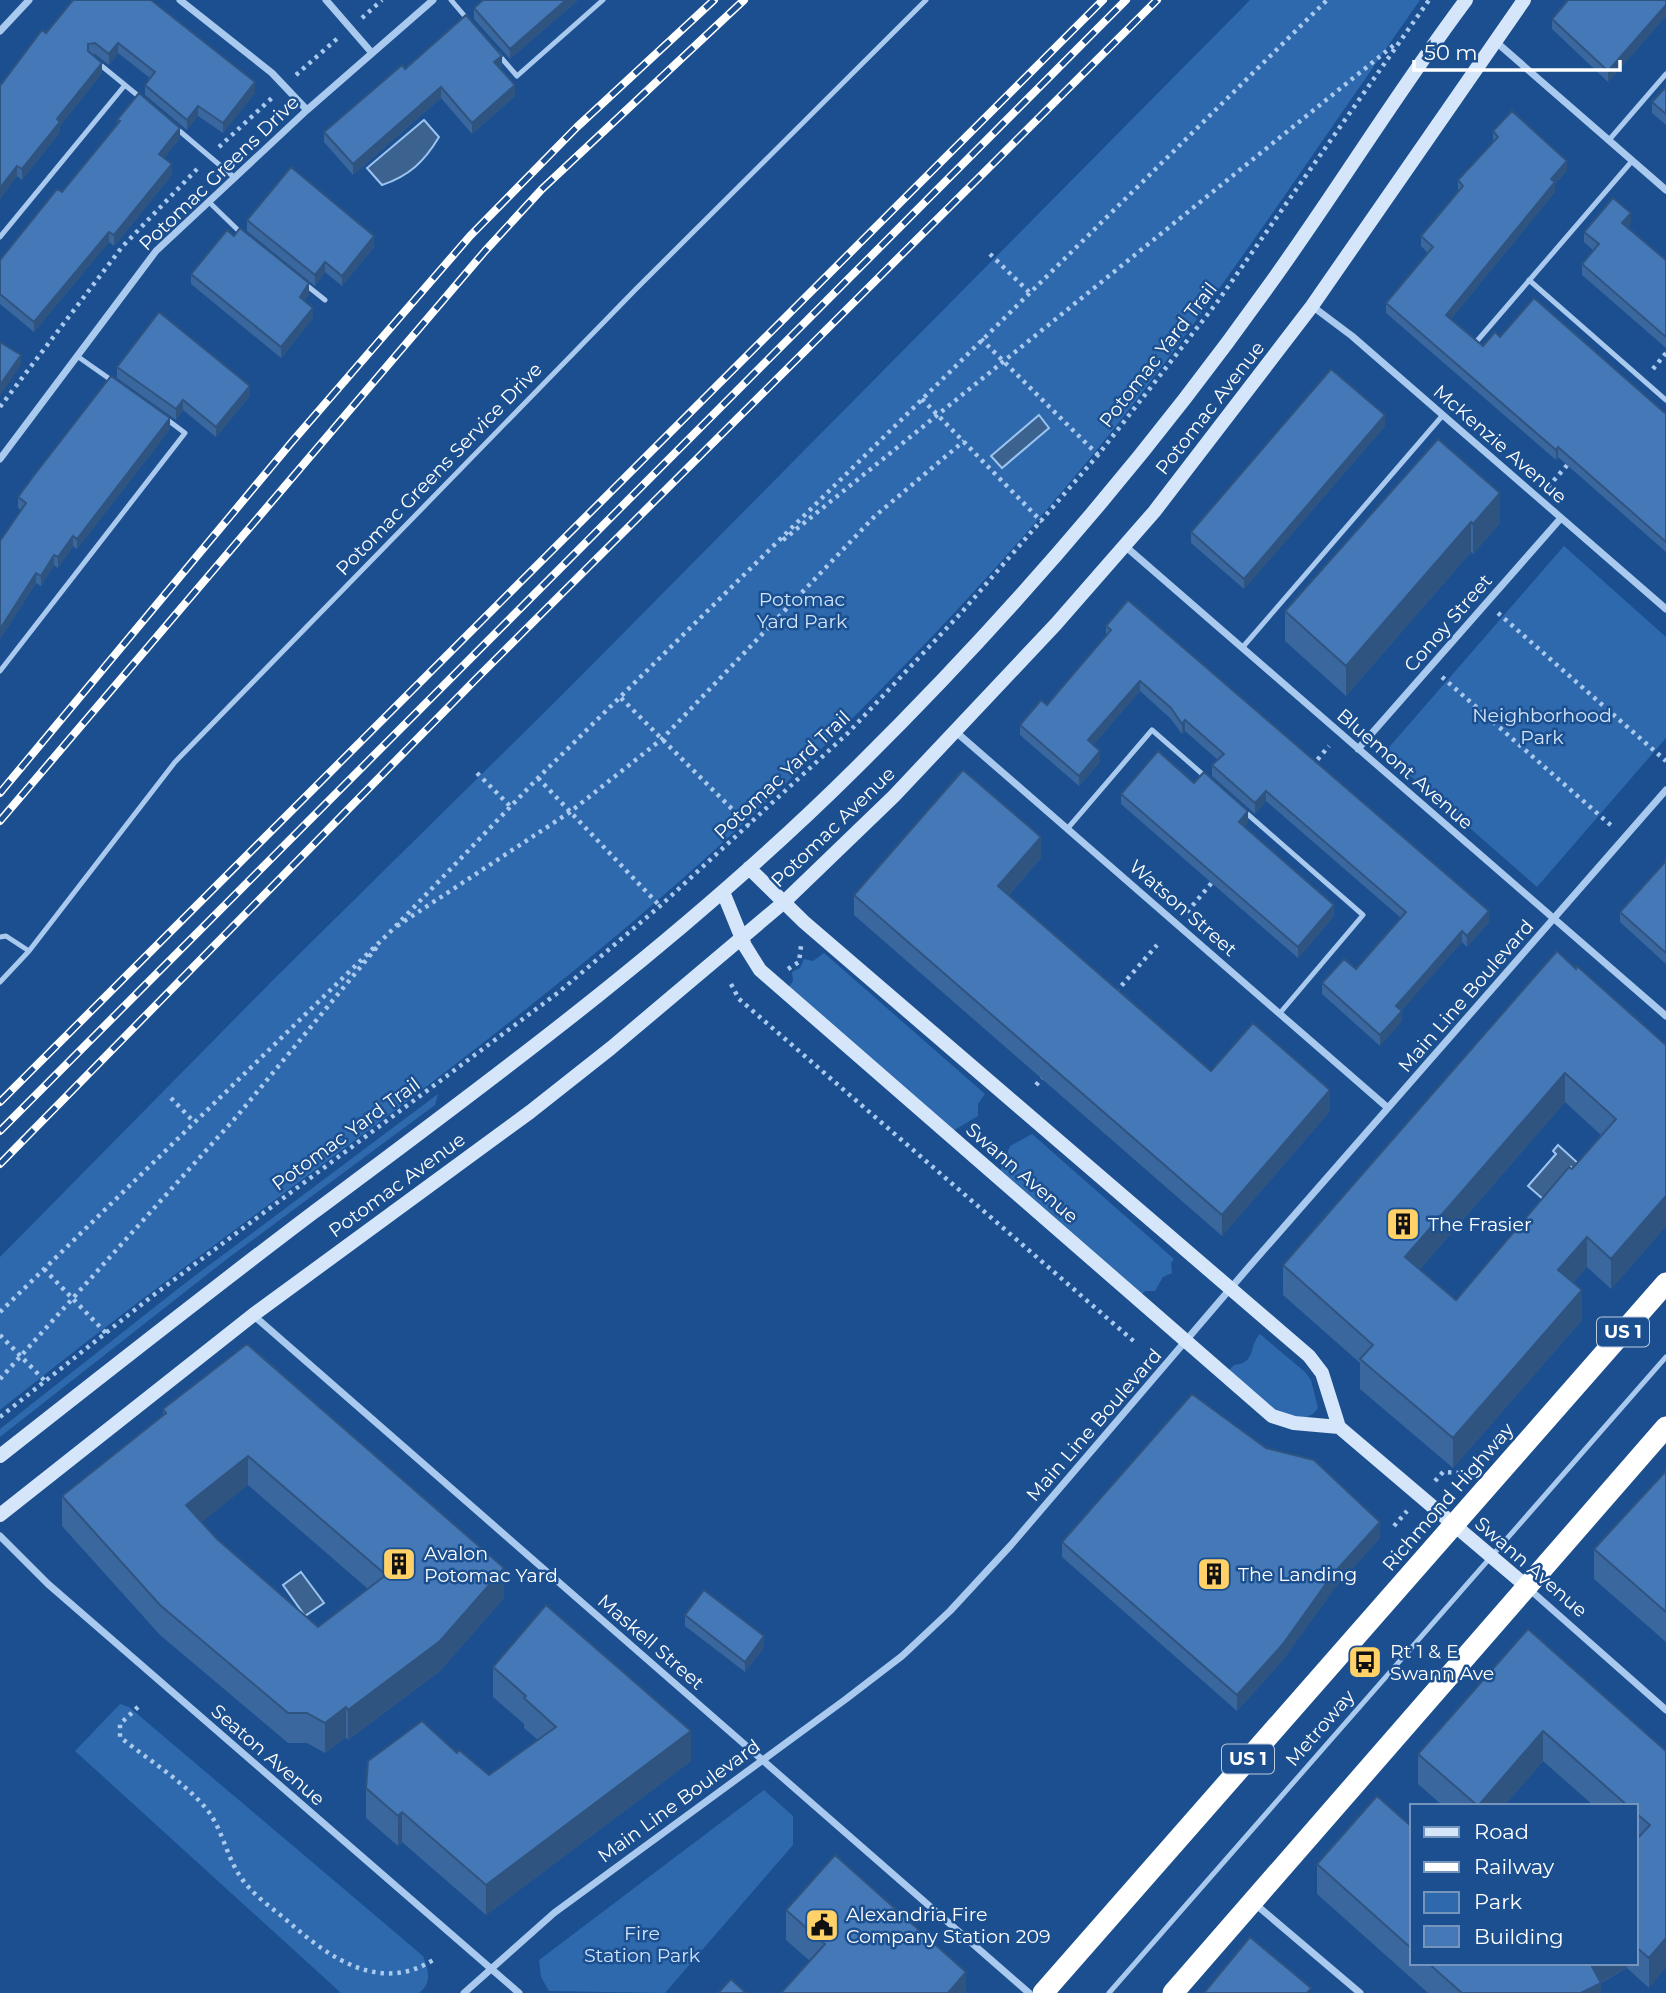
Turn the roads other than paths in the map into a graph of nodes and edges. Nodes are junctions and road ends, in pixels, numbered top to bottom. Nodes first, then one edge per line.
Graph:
1 (29, 0) edge
2 (180, 0) edge
3 (326, 0) edge
4 (433, 0) edge
5 (451, 0) edge
6 (603, 0) edge
7 (926, 0) edge
8 (1466, 0) edge
9 (1524, 0) edge
10 (476, 28) edge
11 (0, 31) edge
12 (1494, 41) junction
13 (492, 47) edge
14 (372, 53) junction
15 (92, 58) edge
16 (1666, 74) edge
17 (125, 85) junction
18 (146, 103) edge
19 (307, 110) junction
20 (167, 121) edge
21 (1609, 140) junction
22 (1632, 161) junction
23 (235, 178) junction
24 (1666, 190) edge
25 (209, 202) junction
26 (245, 236) edge
27 (0, 237) edge
28 (295, 276) edge
29 (1529, 280) junction
30 (325, 300) dead end
31 (1312, 306) junction
32 (1477, 341) edge
33 (77, 356) junction
34 (120, 387) edge
35 (1666, 400) edge
36 (153, 410) edge
37 (1443, 415) junction
38 (0, 459) edge
39 (1561, 518) junction
40 (1124, 545) junction
41 (1666, 609) edge
42 (1242, 648) junction
43 (0, 671) edge
44 (956, 732) junction
45 (1358, 749) junction
46 (1211, 782) edge
47 (1666, 790) edge
48 (1241, 808) edge
49 (1068, 828) junction
50 (750, 868) junction
51 (723, 892) junction
52 (783, 903) junction
53 (1554, 919) junction
54 (0, 937) edge
55 (742, 938) junction
56 (29, 951) junction
57 (0, 982) edge
58 (1280, 1013) junction
59 (1666, 1016) edge
60 (1388, 1108) junction
61 (1666, 1283) edge
62 (1230, 1289) junction
63 (253, 1315) junction
64 (1186, 1341) junction
65 (1666, 1357) edge
66 (1339, 1427) junction
67 (1666, 1427) edge
68 (0, 1456) edge
69 (0, 1515) edge
70 (1453, 1526) junction
71 (0, 1536) edge
72 (1491, 1557) junction
73 (1526, 1586) junction
74 (1666, 1710) edge
75 (762, 1759) junction
76 (1253, 1902) junction
77 (491, 1968) junction
78 (464, 1993) edge
79 (519, 1993) edge
80 (1029, 1993) edge
81 (1043, 1993) edge
82 (1109, 1993) edge
83 (1173, 1993) edge
84 (1360, 1993) edge

1 - 11 street
2 - 19 street
3 - 14 street
4 - 14 street, Potomac Greens Drive
5 - 10 lane
6 - 13 lane
7 - 56 lane, Potomac Greens Service Drive
8 - 50 street, Potomac Avenue
9 - 12 street, Potomac Avenue
12 - 21 street
12 - 31 street, Potomac Avenue
14 - 19 street, Potomac Greens Drive
15 - 17 lane
16 - 21 lane
17 - 18 lane
17 - 27 lane
19 - 23 street, Potomac Greens Drive
20 - 23 lane
21 - 22 street
22 - 24 street
22 - 29 lane
23 - 25 street, Potomac Greens Drive
25 - 26 lane
25 - 33 street, Potomac Greens Drive
28 - 30 lane
29 - 32 lane
29 - 35 lane
31 - 37 street, McKenzie Avenue
31 - 40 street, Potomac Avenue
33 - 34 lane
33 - 38 street, Potomac Greens Drive
36 - 43 lane
37 - 39 street, McKenzie Avenue
37 - 42 lane
39 - 41 street, McKenzie Avenue
39 - 45 street, Conoy Street
40 - 42 street, Bluemont Avenue
40 - 44 street, Potomac Avenue
42 - 45 street, Bluemont Avenue
44 - 49 street, Watson Street
44 - 52 street, Potomac Avenue
45 - 53 street, Bluemont Avenue
46 - 49 lane
47 - 53 street, Main Line Boulevard
48 - 58 lane
49 - 58 street, Watson Street
50 - 51 street, Potomac Avenue
50 - 52 street, Swann Avenue
51 - 55 street, Swann Avenue
51 - 68 street, Potomac Avenue
52 - 55 street, Potomac Avenue
52 - 62 street, Swann Avenue
53 - 59 street, Bluemont Avenue
53 - 60 street, Main Line Boulevard
54 - 56 lane
55 - 63 street, Potomac Avenue
55 - 64 street, Swann Avenue
56 - 57 lane, Potomac Greens Service Drive
58 - 60 street, Watson Street
60 - 62 street, Main Line Boulevard
61 - 70 highway, Richmond Highway / US 1
62 - 64 street, Main Line Boulevard
62 - 66 street, Swann Avenue
63 - 69 street, Potomac Avenue
63 - 75 street, Maskell Street
64 - 66 street, Swann Avenue
64 - 75 street, Main Line Boulevard
65 - 72 lane, Metroway
66 - 70 street, Swann Avenue
67 - 73 highway
70 - 72 street, Swann Avenue
70 - 81 highway, Richmond Highway / US 1
71 - 77 street, Seaton Avenue
72 - 73 street, Swann Avenue
72 - 82 lane, Metroway
73 - 74 street, Swann Avenue
73 - 76 highway
75 - 77 street, Main Line Boulevard
75 - 80 street, Maskell Street
76 - 83 highway
76 - 84 street
77 - 78 street, Main Line Boulevard
77 - 79 street, Seaton Avenue

